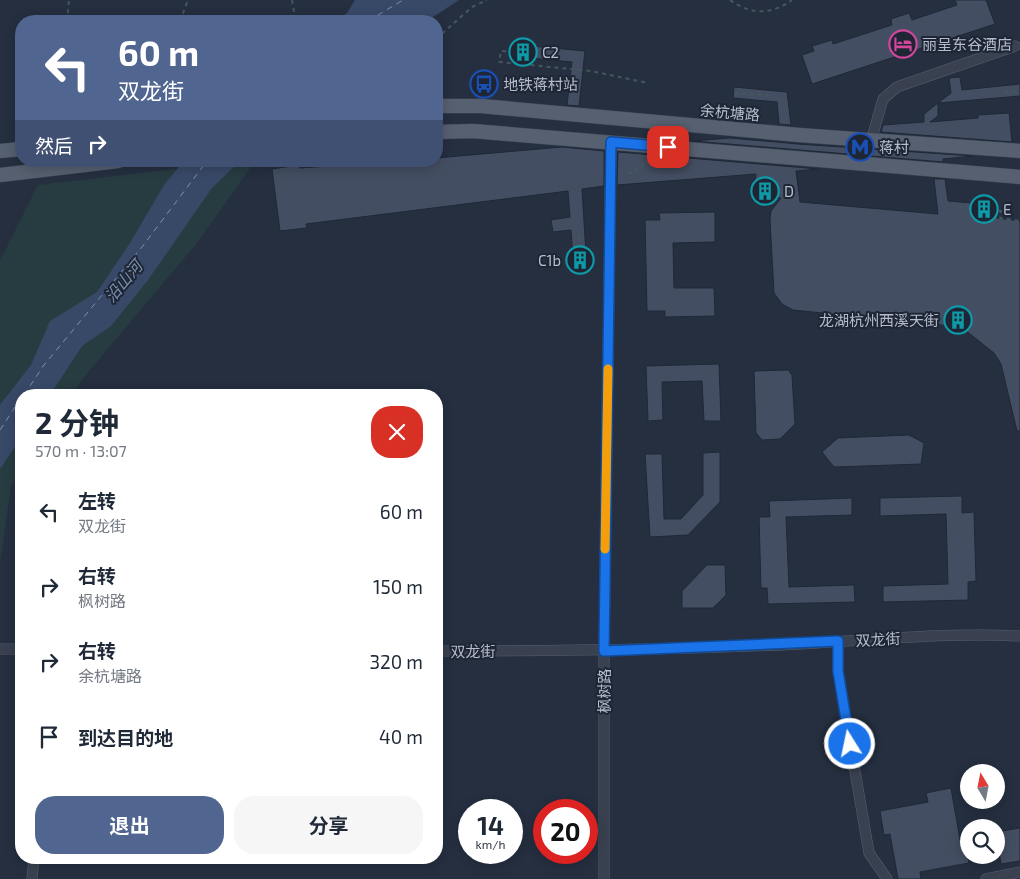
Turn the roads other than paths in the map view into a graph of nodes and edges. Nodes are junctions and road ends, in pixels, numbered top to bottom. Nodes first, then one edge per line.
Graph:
1 (1015, 46) dead end
2 (443, 106) edge
3 (443, 132) edge
4 (871, 141) junction
5 (611, 142) junction
6 (15, 150) edge
7 (0, 151) edge
8 (1020, 151) edge
9 (67, 167) edge
10 (0, 175) edge
11 (1020, 177) edge
12 (1020, 636) edge
13 (838, 641) junction
14 (0, 648) edge
15 (15, 649) edge
16 (443, 650) edge
17 (604, 651) junction
18 (33, 864) edge
19 (1020, 872) edge
20 (32, 879) edge
21 (604, 879) edge
22 (887, 879) edge
23 (986, 879) edge

1 - 4 street
2 - 4 main road, 余杭塘路
3 - 5 main road
4 - 8 main road, 余杭塘路
5 - 11 main road
5 - 17 street, 枫树路
6 - 7 main road
9 - 10 main road
12 - 13 street, 双龙街
13 - 17 street, 双龙街
13 - 22 street
14 - 15 street
16 - 17 street, 双龙街
17 - 21 street, 枫树路
18 - 20 street
19 - 23 street

